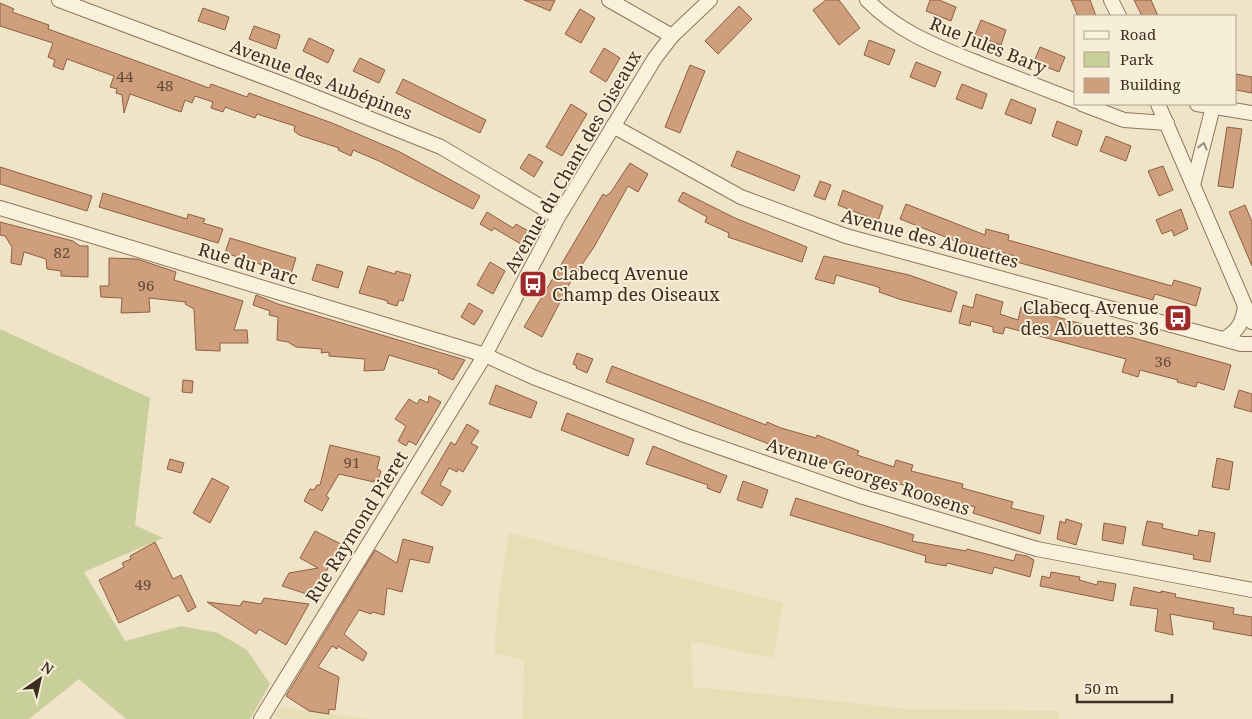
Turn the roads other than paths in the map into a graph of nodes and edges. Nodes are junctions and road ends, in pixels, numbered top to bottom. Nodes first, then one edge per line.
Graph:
1 (59, 0) edge
2 (609, 0) edge
3 (710, 0) edge
4 (867, 0) edge
5 (1111, 0) edge
6 (1118, 15) edge
7 (672, 36) junction
8 (1074, 100) edge
9 (1085, 105) edge
10 (1158, 105) edge
11 (1202, 105) edge
12 (1213, 107) junction
13 (1252, 113) edge
14 (1167, 123) junction
15 (613, 126) junction
16 (1193, 185) junction
17 (0, 208) edge
18 (558, 217) junction
19 (1245, 306) junction
20 (1252, 322) edge
21 (1224, 339) junction
22 (1252, 344) edge
23 (485, 355) junction
24 (1252, 590) edge
25 (261, 719) edge

1 - 18 street, Avenue des Aubépines
2 - 7 street
3 - 7 street, Avenue du Chant des Oiseaux
4 - 8 street, Rue Jules Bary
5 - 6 street
7 - 15 street, Avenue du Chant des Oiseaux
9 - 14 street
10 - 14 street
11 - 12 street
12 - 13 street
16 -> 12 street
14 - 16 street
15 - 18 street, Avenue du Chant des Oiseaux
15 - 21 street, Avenue des Alouettes
16 - 19 street
17 - 23 street, Rue du Parc
18 - 23 street, Avenue du Chant des Oiseaux
19 - 20 street
19 - 21 street
21 - 22 street, Avenue des Alouettes
23 - 24 street, Avenue Georges Roosens
23 - 25 street, Rue Raymond Pieret

